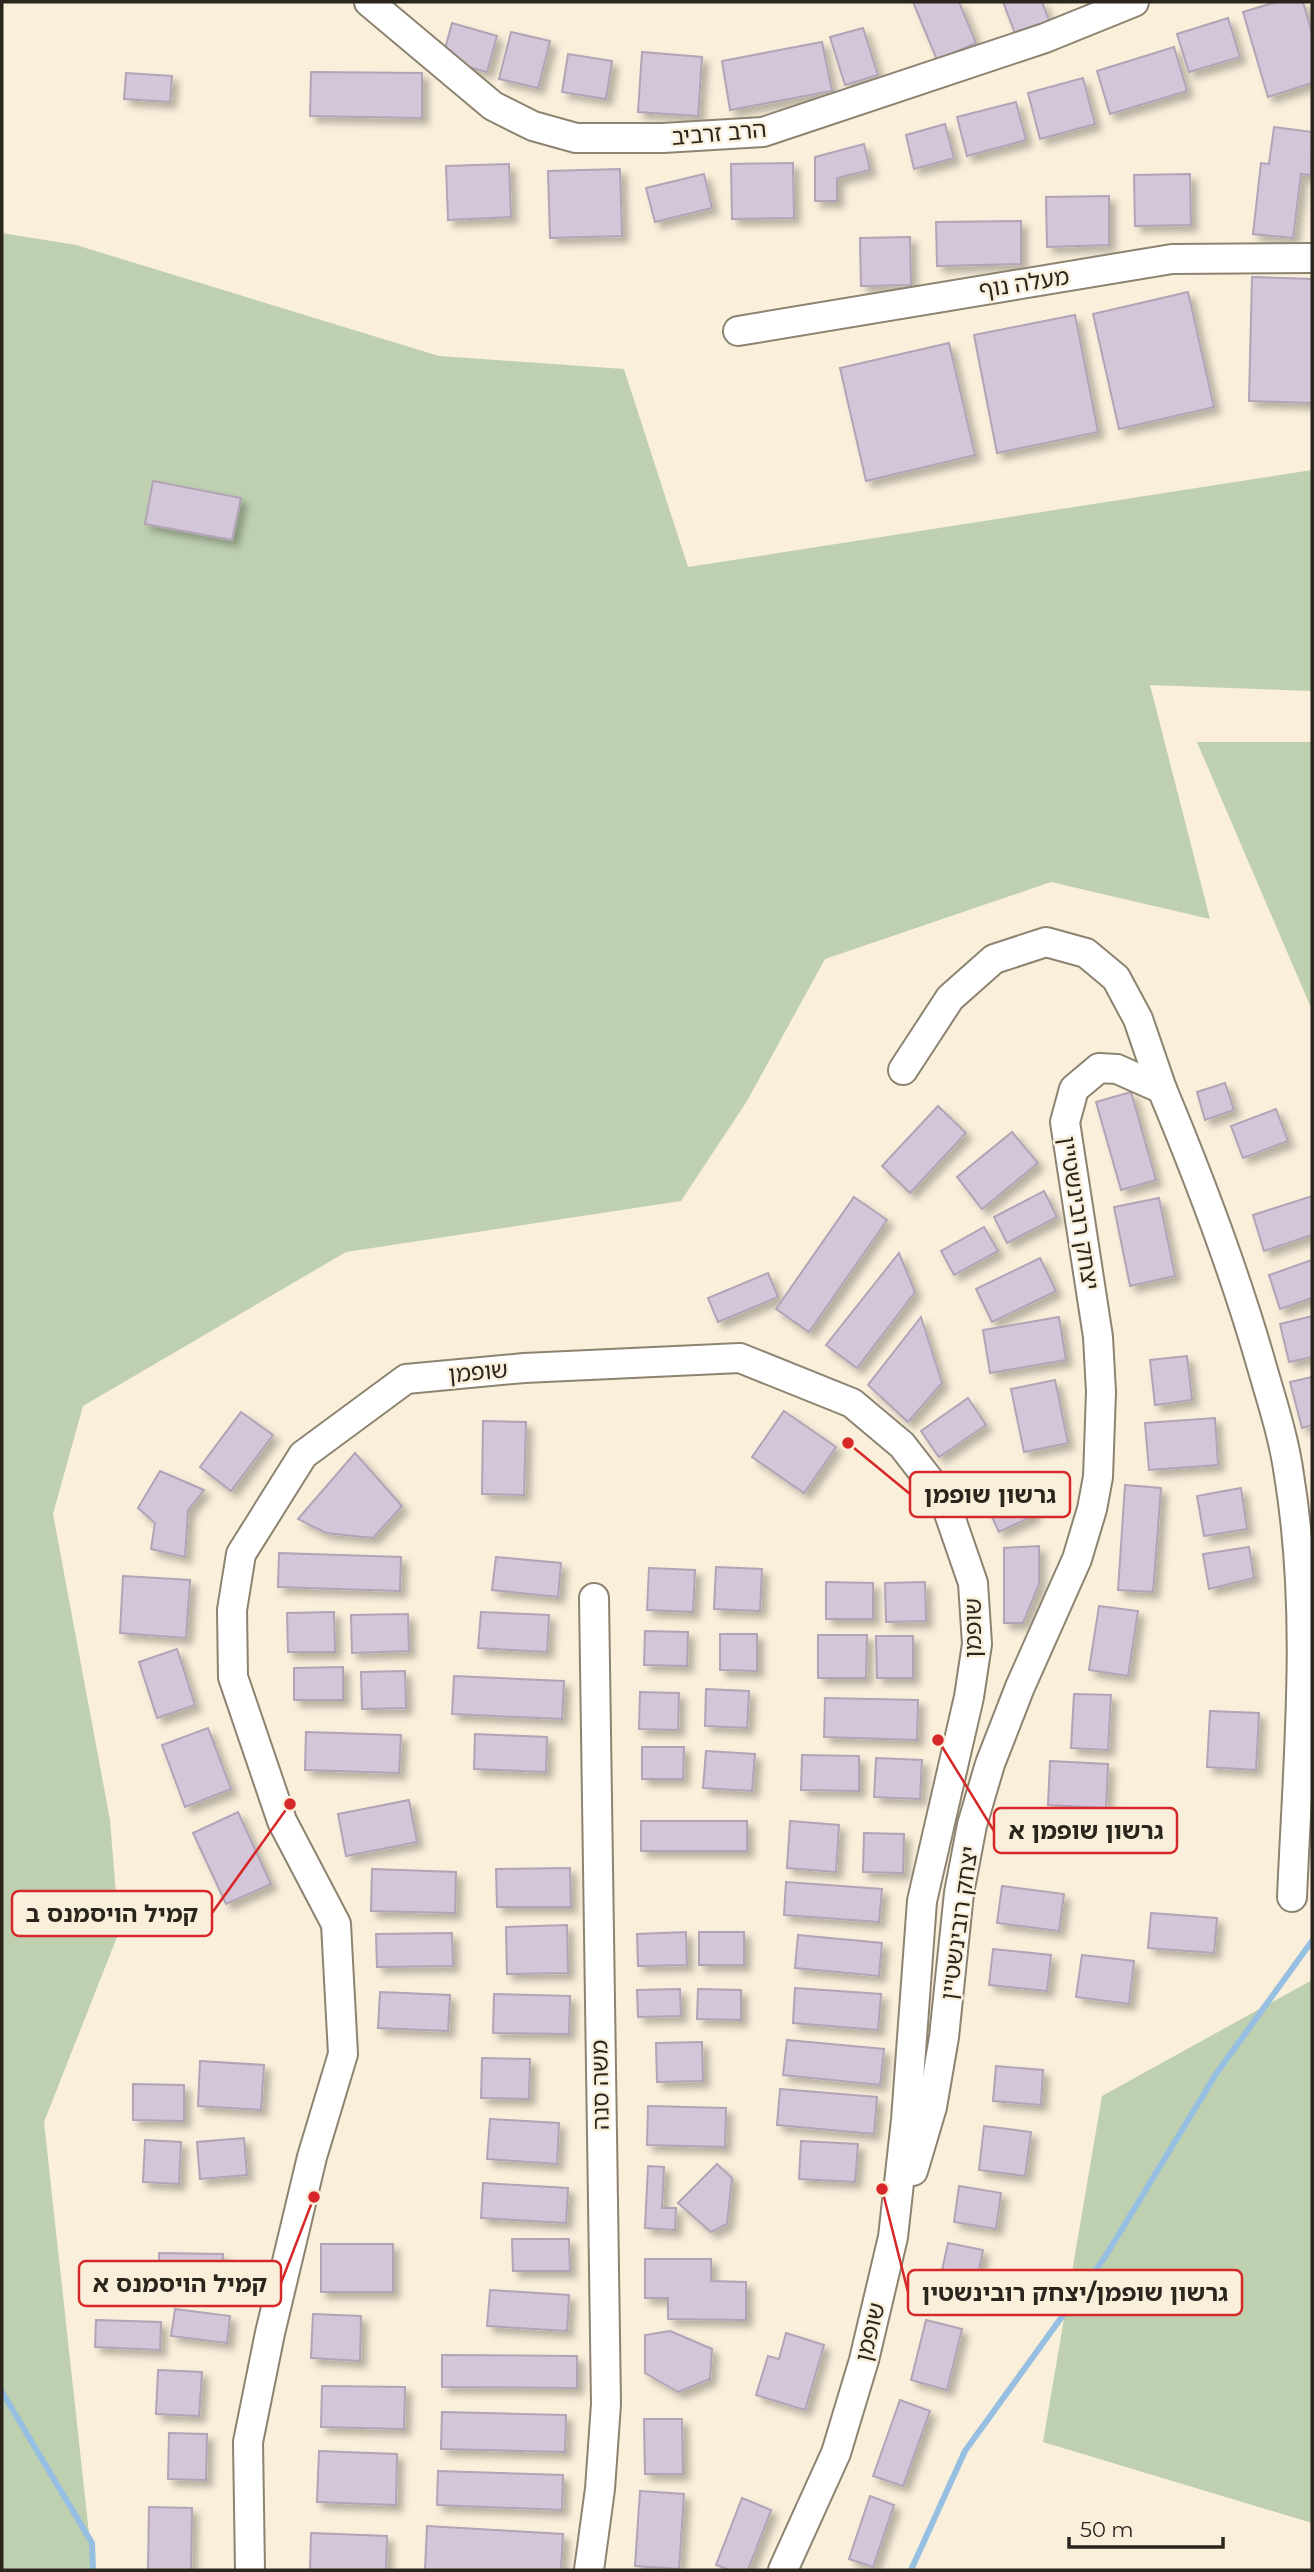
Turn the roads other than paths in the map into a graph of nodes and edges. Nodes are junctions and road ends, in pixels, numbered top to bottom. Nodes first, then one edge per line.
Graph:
1 (369, 2) edge
2 (1135, 2) edge
3 (1312, 258) edge
4 (738, 331) dead end
5 (903, 1070) dead end
6 (1161, 1089) junction
7 (594, 1598) dead end
8 (1292, 1897) dead end
9 (932, 2107) junction
10 (906, 2120) junction
11 (893, 2237) junction
12 (250, 2570) edge
13 (589, 2570) edge
14 (783, 2570) edge

1 - 2 street, הרב זרביב
3 - 4 street, מעלה נוף
5 - 6 street
6 - 8 street
6 - 9 street, יצחק רובינשטיין
7 - 13 street, משה סנה
9 - 10 street
9 - 11 street, יצחק רובינשטיין
10 - 11 street, שופמן
10 - 12 street, שופמן
11 - 14 street, שופמן

